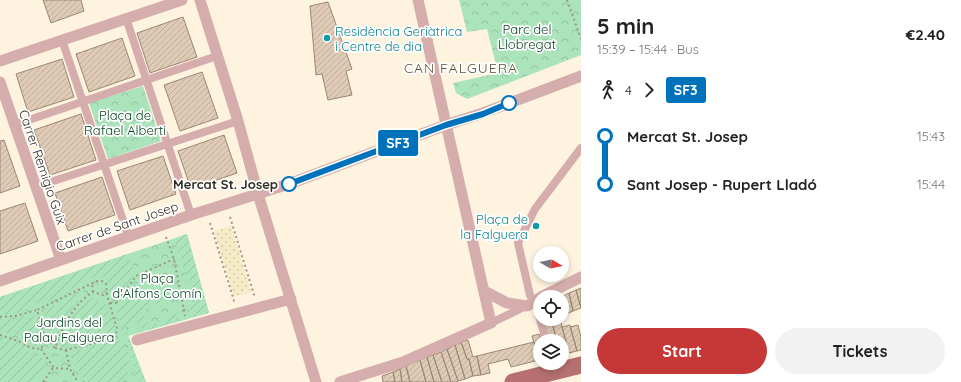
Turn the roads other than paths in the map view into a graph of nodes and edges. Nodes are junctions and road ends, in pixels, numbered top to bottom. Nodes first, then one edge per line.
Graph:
1 (182, 0) edge
2 (200, 0) edge
3 (418, 0) edge
4 (126, 18) junction
5 (62, 40) junction
6 (217, 56) junction
7 (0, 61) edge
8 (581, 76) edge
9 (146, 81) junction
10 (0, 82) edge
11 (82, 101) junction
12 (238, 121) junction
13 (14, 125) junction
14 (446, 125) junction
15 (167, 144) junction
16 (581, 148) edge
17 (104, 164) junction
18 (35, 186) junction
19 (258, 194) junction
20 (191, 215) junction
21 (128, 238) junction
22 (61, 260) junction
23 (581, 277) edge
24 (0, 281) edge
25 (484, 290) junction
26 (555, 290) edge
27 (533, 293) edge
28 (291, 299) junction
29 (533, 300) edge
30 (533, 301) edge
31 (492, 323) junction
32 (137, 340) dead end
33 (581, 365) edge
34 (316, 382) edge
35 (340, 382) edge
36 (515, 382) edge

1 - 4 street
2 - 6 street
3 - 14 street
4 - 5 street
4 - 9 street
5 - 7 street
5 - 11 street
6 - 9 street
6 - 12 street
8 - 14 street, Carrer de Sant Josep
9 - 11 street
9 - 15 street
10 - 13 street, Carrer Remigio Guix
11 - 13 street
11 - 17 street
12 - 15 street
12 - 19 street
13 - 18 street, Carrer Remigio Guix
14 - 19 street, Carrer de Sant Josep
14 - 25 street
15 - 17 street
15 - 20 street
16 - 27 street
17 - 18 street
17 - 21 street
18 - 22 street, Carrer Remigio Guix
19 - 20 street, Carrer de Sant Josep
19 - 28 street
20 - 21 street, Carrer de Sant Josep
21 - 22 street, Carrer de Sant Josep
22 - 24 street, Carrer de Sant Josep
23 - 26 street
25 - 29 street
25 - 31 street
28 - 32 street
28 - 34 street
30 - 31 street
31 - 35 street
33 - 36 main road

